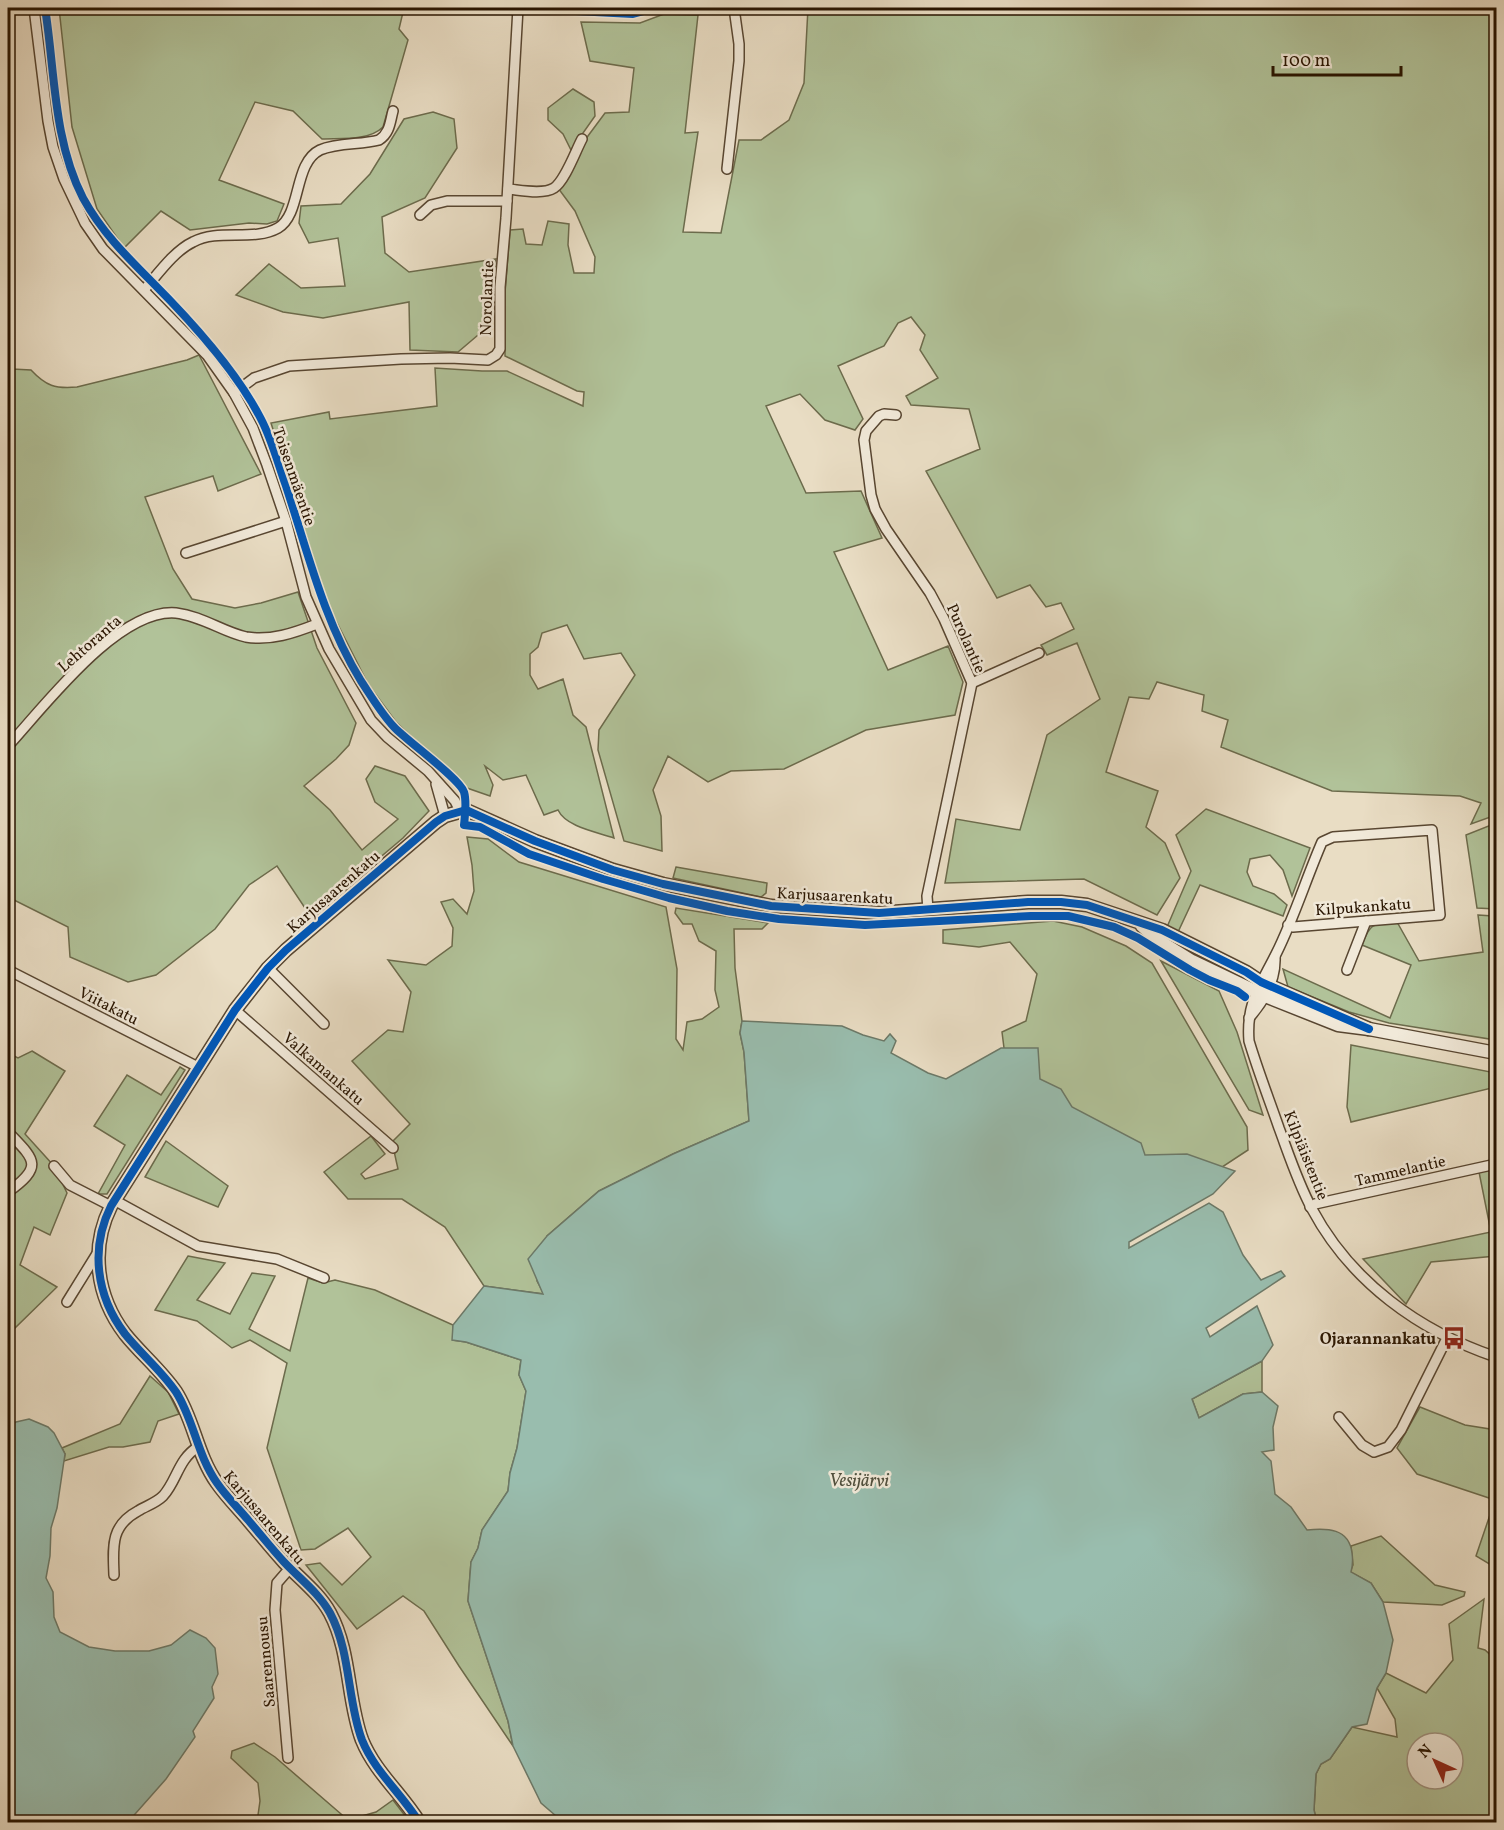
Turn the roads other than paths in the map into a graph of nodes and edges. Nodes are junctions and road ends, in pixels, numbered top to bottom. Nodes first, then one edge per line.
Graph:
1 (34, 8) edge
2 (518, 8) edge
3 (734, 8) edge
4 (393, 111) dead end
5 (582, 139) dead end
6 (728, 169) dead end
7 (508, 189) junction
8 (507, 201) junction
9 (420, 215) dead end
10 (144, 290) junction
11 (234, 393) junction
12 (896, 415) dead end
13 (286, 520) junction
14 (186, 553) dead end
15 (317, 624) junction
16 (1039, 653) dead end
17 (972, 683) junction
18 (8, 746) edge
19 (436, 781) junction
20 (460, 811) junction
21 (445, 816) junction
22 (928, 910) junction
23 (1440, 915) joint
24 (1366, 921) junction
25 (1288, 925) junction
26 (268, 968) junction
27 (8, 970) edge
28 (1347, 970) dead end
29 (1263, 989) junction
30 (235, 1010) junction
31 (324, 1024) dead end
32 (1497, 1053) edge
33 (198, 1067) junction
34 (8, 1132) edge
35 (393, 1148) dead end
36 (1497, 1164) edge
37 (54, 1166) dead end
38 (8, 1192) edge
39 (113, 1203) junction
40 (1310, 1207) junction
41 (98, 1252) junction
42 (324, 1278) dead end
43 (67, 1302) dead end
44 (1448, 1338) junction
45 (1497, 1357) edge
46 (1340, 1417) dead end
47 (198, 1447) junction
48 (290, 1568) junction
49 (114, 1575) dead end
50 (288, 1758) dead end
51 (419, 1822) edge

1 - 10 street, Toisenmäentie
2 - 7 street, Norolantie
3 - 6 street
4 - 10 street
5 - 7 street
7 - 8 street, Norolantie
8 - 9 street
8 - 11 street, Norolantie
10 - 11 street, Toisenmäentie
11 - 13 street, Toisenmäentie
12 - 17 street, Purolantie
13 - 14 street
13 - 15 street, Toisenmäentie
15 - 18 street, Lehtoranta
15 - 19 street, Toisenmäentie
16 - 17 street
17 - 22 street, Purolantie
19 - 20 street, Toisenmäentie
19 - 21 street
20 - 21 street, Karjusaarenkatu
20 - 22 street, Karjusaarenkatu
21 - 26 street, Karjusaarenkatu
22 - 29 street, Karjusaarenkatu
23 - 24 street, Kilpukankatu
23 - 25 street, Kilpiäistentie
24 - 25 street, Kilpukankatu
24 - 28 street
25 - 29 street, Kilpiäistentie
26 - 30 street, Karjusaarenkatu
26 - 31 street
27 - 33 street, Viitakatu
29 - 32 street, Karjusaarenkatu
29 - 40 street, Kilpiäistentie
30 - 33 street, Karjusaarenkatu
30 - 35 street, Valkamankatu
33 - 39 street, Karjusaarenkatu
34 - 38 street
36 - 40 street, Tammelantie
37 - 39 street
39 - 41 street, Karjusaarenkatu
39 - 42 street
40 - 44 street, Kilpiäistentie
41 - 43 street
41 - 47 street, Karjusaarenkatu
44 - 45 street, Kilpiäistentie
44 - 46 street
47 - 48 street, Karjusaarenkatu
47 - 49 street
48 - 50 street, Saarennousu
48 - 51 street, Karjusaarenkatu

